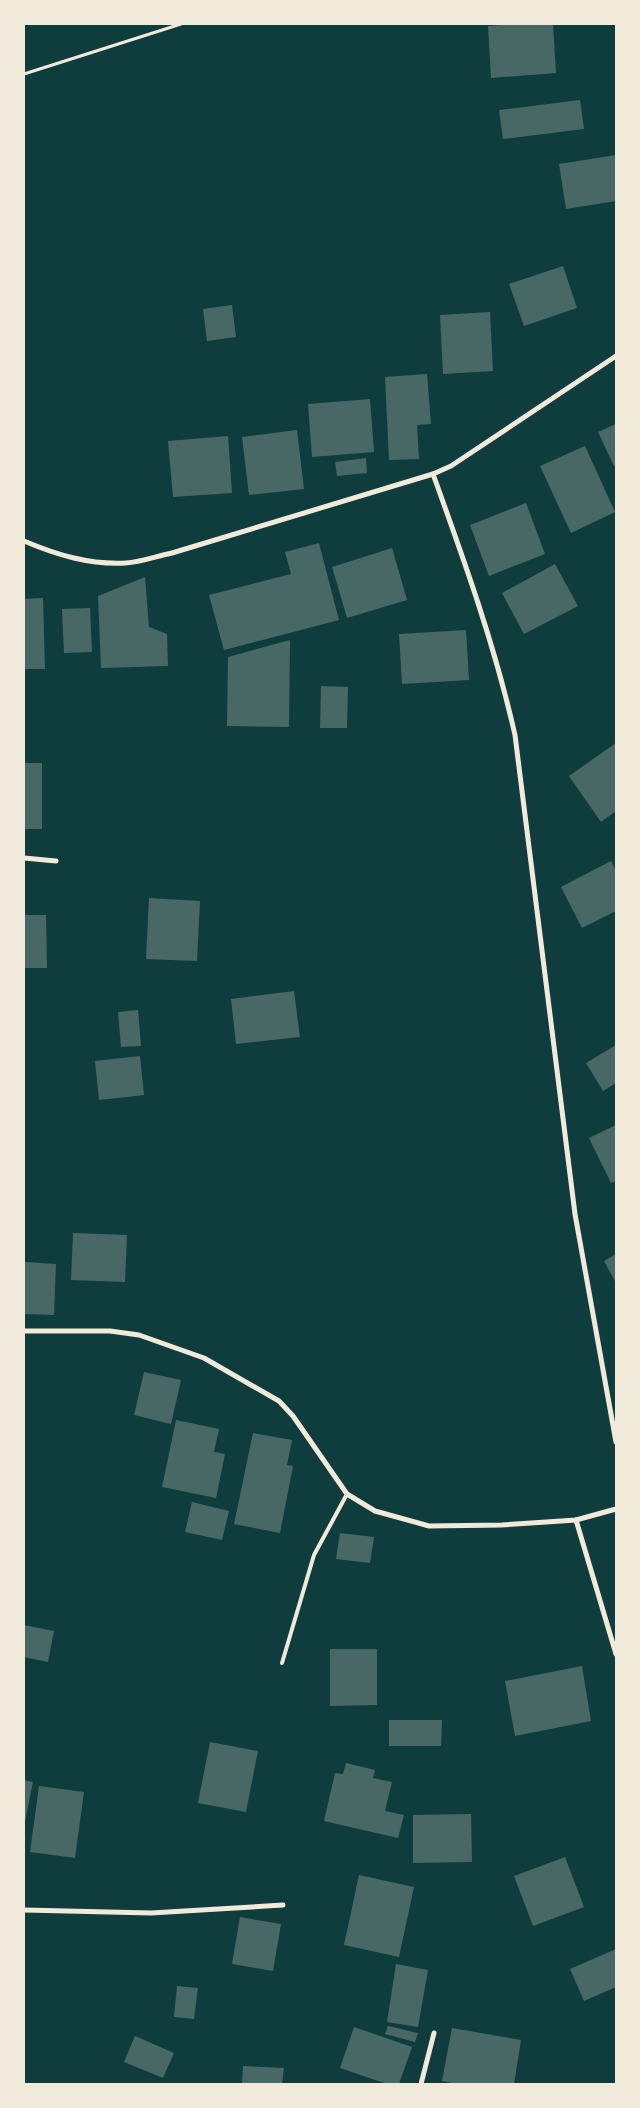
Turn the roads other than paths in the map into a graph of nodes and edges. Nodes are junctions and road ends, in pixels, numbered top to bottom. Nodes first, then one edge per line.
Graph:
1 (616, 356) edge
2 (433, 474) junction
3 (24, 541) edge
4 (24, 858) edge
5 (56, 861) dead end
6 (24, 1331) edge
7 (616, 1442) edge
8 (347, 1494) junction
9 (616, 1509) edge
10 (576, 1520) junction
11 (616, 1654) edge
12 (282, 1664) dead end
13 (283, 1905) dead end
14 (24, 1910) edge
15 (434, 2033) dead end
16 (421, 2084) edge

1 - 2 street
2 - 3 street
2 - 7 street
4 - 5 street
6 - 8 street
8 - 10 street
8 - 12 lane
9 - 10 street
10 - 11 street
13 - 14 street
15 - 16 street

